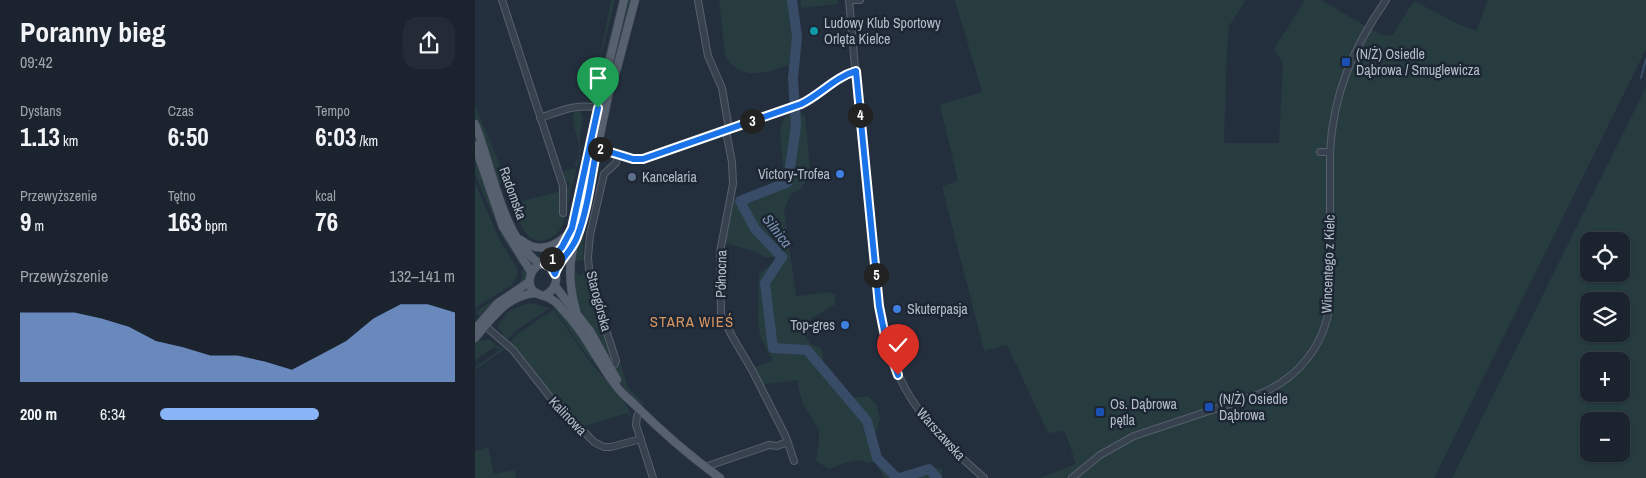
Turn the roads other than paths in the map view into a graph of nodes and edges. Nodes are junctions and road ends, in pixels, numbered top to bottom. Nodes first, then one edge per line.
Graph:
1 (502, 0) edge
2 (625, 0) edge
3 (635, 0) edge
4 (849, 0) edge
5 (860, 0) edge
6 (1387, 0) edge
7 (698, 1) edge
8 (856, 71) junction
9 (598, 108) junction
10 (540, 118) junction
11 (475, 124) edge
12 (727, 130) junction
13 (475, 145) edge
14 (597, 148) junction
15 (1320, 152) dead end
16 (1331, 152) junction
17 (618, 155) junction
18 (563, 213) dead end
19 (572, 228) junction
20 (517, 237) junction
21 (575, 244) junction
22 (543, 264) junction
23 (531, 272) junction
24 (555, 274) junction
25 (529, 282) junction
26 (555, 286) junction
27 (540, 295) junction
28 (578, 314) junction
29 (483, 324) junction
30 (475, 329) edge
31 (475, 338) edge
32 (615, 364) dead end
33 (632, 402) junction
34 (643, 414) junction
35 (641, 439) junction
36 (787, 442) junction
37 (794, 461) dead end
38 (705, 467) junction
39 (653, 478) edge
40 (720, 478) edge
41 (984, 478) edge
42 (1072, 478) edge

1 - 10 street
2 - 9 main road
3 - 14 main road
4 - 5 street
4 - 8 street, Warszawska
6 - 16 street, Wincentego z Kielc
7 - 12 street, Północna
8 - 12 street
8 - 41 street, Warszawska
9 - 10 street
9 - 19 main road
10 - 18 street
11 - 20 main road, Radomska
12 - 17 street
12 - 36 street, Północna
13 - 23 main road, Radomska
14 - 17 street
14 - 21 main road
15 - 16 street
16 - 42 street, Wincentego z Kielc
17 - 32 street, Starogórska
19 - 20 main road
19 - 22 main road
20 - 22 main road, Radomska
21 - 24 main road
21 - 28 main road
22 - 23 main road
22 - 24 main road
23 - 25 main road
24 - 26 main road
25 - 27 main road
25 - 29 main road
26 - 27 main road
26 - 28 main road
27 - 29 main road
27 - 33 main road
28 - 33 main road
29 - 30 main road
29 - 31 main road
29 - 35 street, Kalinowa
33 - 34 main road
34 - 35 street
34 - 38 main road
35 - 39 street
36 - 37 street, Północna
36 - 38 street
38 - 40 main road

